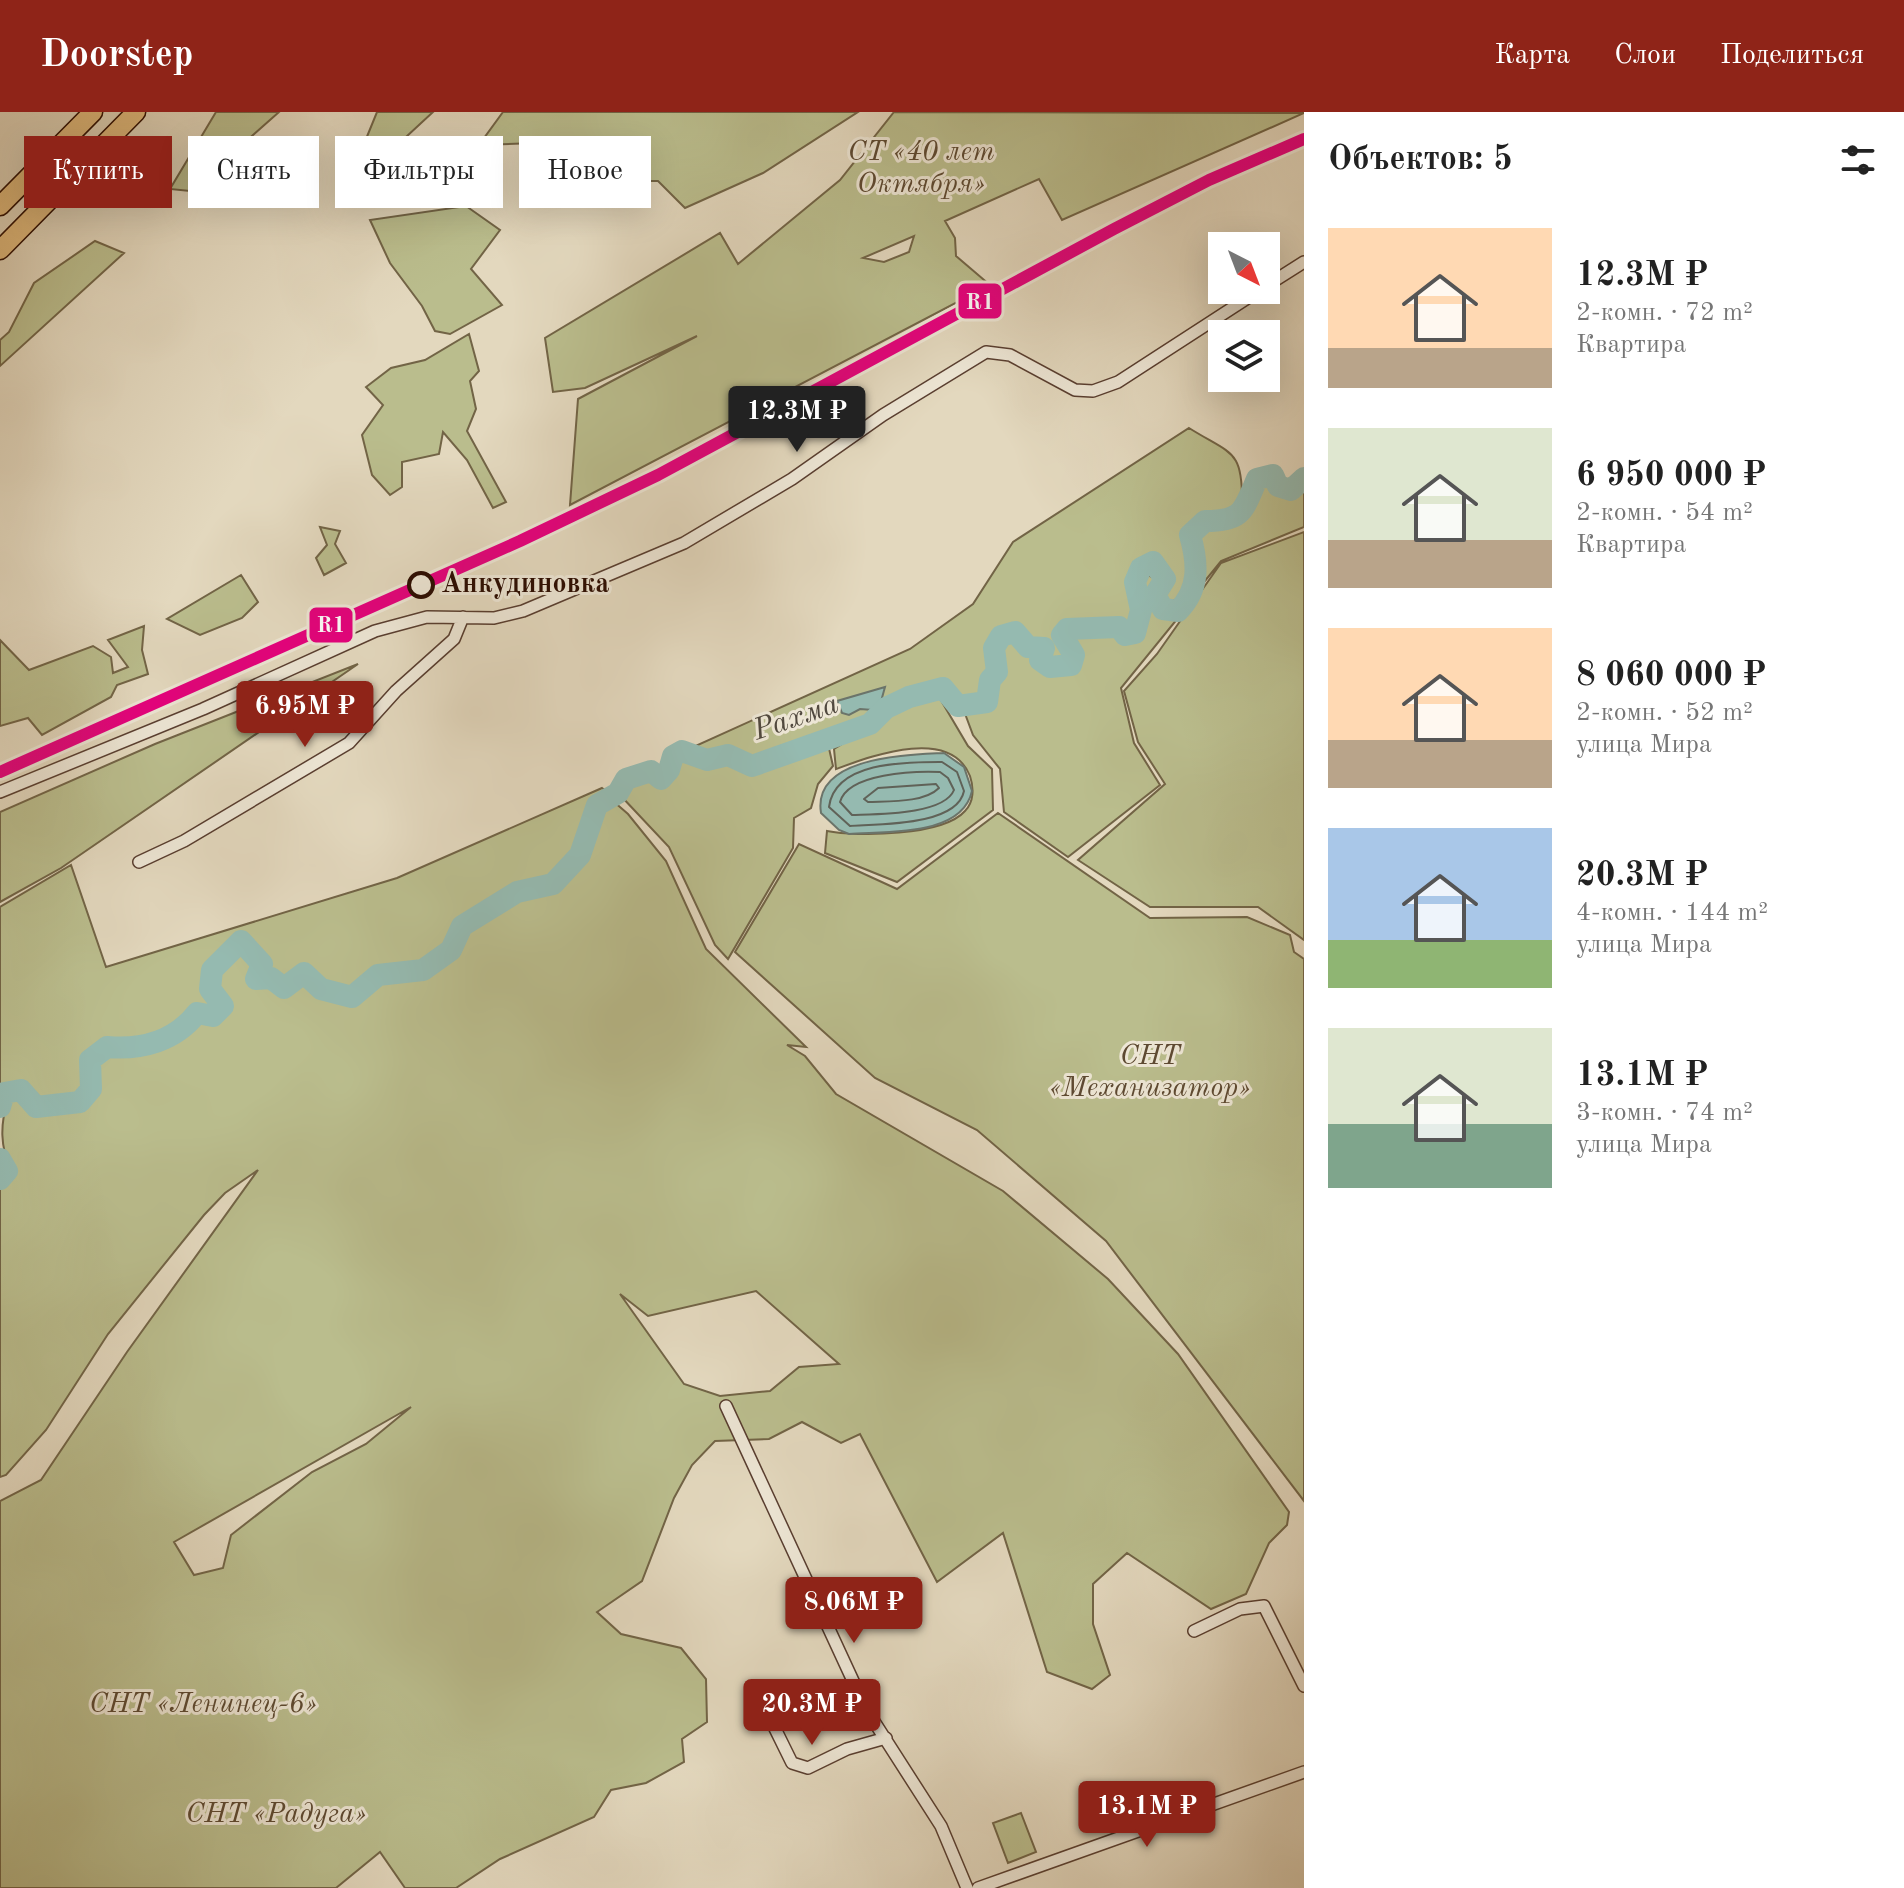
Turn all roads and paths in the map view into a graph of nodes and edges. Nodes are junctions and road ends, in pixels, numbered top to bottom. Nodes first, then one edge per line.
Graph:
1 (93, 112) edge
2 (136, 112) edge
3 (0, 206) edge
4 (0, 250) edge
5 (1304, 262) edge
6 (1280, 277) edge
7 (1238, 304) edge
8 (463, 617) junction
9 (0, 792) edge
10 (139, 862) dead end
11 (726, 1406) dead end
12 (1194, 1631) dead end
13 (1304, 1686) edge
14 (759, 1696) dead end
15 (886, 1738) junction
16 (1304, 1772) edge
17 (967, 1888) edge
18 (978, 1888) edge

1 - 3 main road
2 - 4 main road
5 - 6 street
7 - 8 street
8 - 9 street
8 - 10 street
11 - 15 street
12 - 13 street
14 - 15 street
15 - 17 street
16 - 18 street

